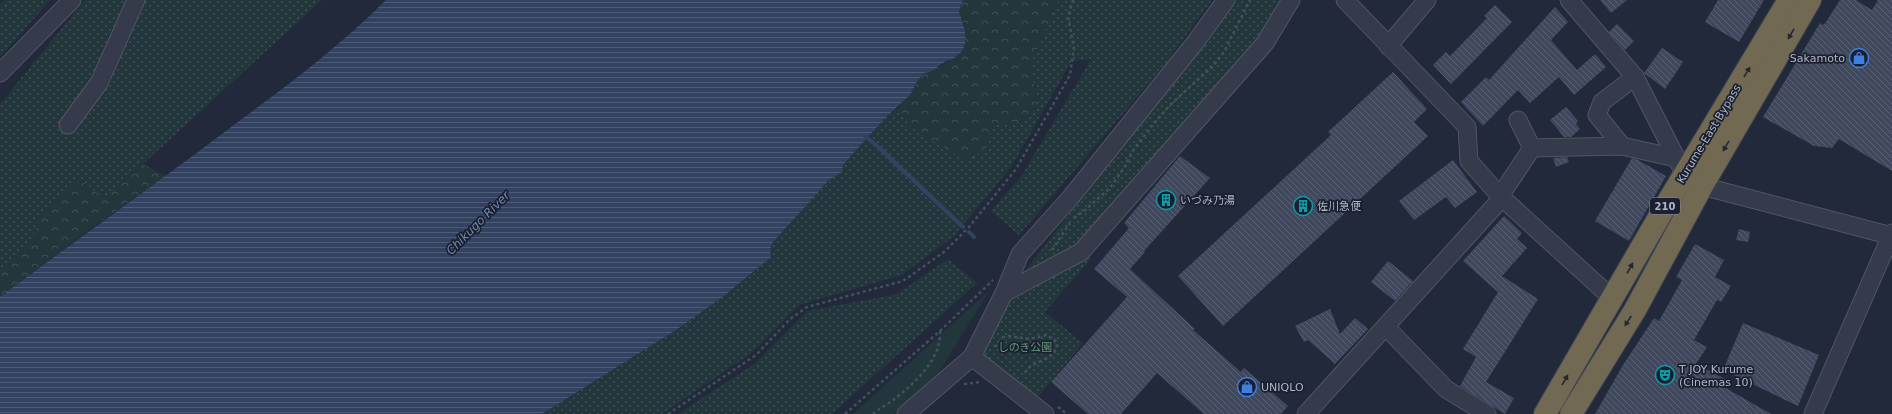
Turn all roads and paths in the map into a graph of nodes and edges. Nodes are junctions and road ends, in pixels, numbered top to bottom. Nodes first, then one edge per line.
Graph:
1 (72, 0) edge
2 (136, 0) edge
3 (1073, 0) edge
4 (1226, 0) edge
5 (1250, 0) edge
6 (1291, 0) edge
7 (1345, 0) edge
8 (1427, 0) edge
9 (1570, 0) edge
10 (1789, 0) edge
11 (1810, 0) edge
12 (1388, 46) junction
13 (0, 73) edge
14 (1635, 78) junction
15 (1518, 120) dead end
16 (68, 125) dead end
17 (1622, 146) junction
18 (1532, 148) junction
19 (1688, 173) junction
20 (1501, 197) junction
21 (1891, 235) edge
22 (1043, 271) junction
23 (998, 275) dead end
24 (1004, 293) junction
25 (1613, 299) junction
26 (1386, 327) junction
27 (940, 331) junction
28 (993, 348) dead end
29 (972, 357) junction
30 (1024, 374) dead end
31 (983, 382) dead end
32 (961, 385) dead end
33 (668, 414) edge
34 (845, 414) edge
35 (873, 414) edge
36 (906, 414) edge
37 (1045, 414) edge
38 (1306, 414) edge
39 (1487, 414) edge
40 (1545, 414) edge
41 (1571, 414) edge
42 (1813, 414) edge

1 - 13 street
2 - 16 street
3 - 33 path
4 - 24 street
5 - 22 path
6 - 22 street
7 - 12 street
8 - 12 street
9 - 14 street
19 -> 10 highway, Kurume-East Bypass / 210
11 -> 19 highway, Kurume-East Bypass / 210
12 - 20 street
14 - 17 street
14 - 19 street
15 - 18 street
17 - 18 street
17 - 19 street
18 - 20 street
19 - 21 street
25 -> 19 highway, Kurume-East Bypass / 210
19 -> 41 highway, Kurume-East Bypass / 210
20 - 25 street
20 - 26 street
21 - 42 street
22 - 24 street
23 - 27 path
24 - 29 street
40 -> 25 highway, Kurume-East Bypass / 210
26 - 38 street
26 - 39 street
27 - 34 path
27 - 35 path
28 - 30 path
29 - 36 street
29 - 37 street
31 - 32 path

